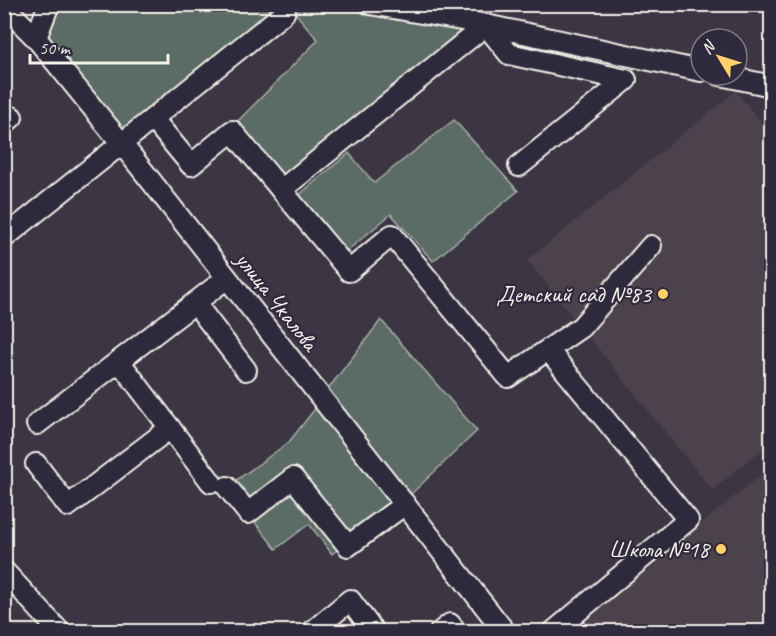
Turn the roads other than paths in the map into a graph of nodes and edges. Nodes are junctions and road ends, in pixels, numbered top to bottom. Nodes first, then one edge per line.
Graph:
1 (49, 4) edge
2 (286, 4) edge
3 (370, 4) edge
4 (4, 6) edge
5 (12, 21) edge
6 (486, 25) junction
7 (36, 38) junction
8 (689, 68) edge
9 (749, 81) edge
10 (771, 86) edge
11 (153, 119) junction
12 (122, 144) junction
13 (519, 166) dead end
14 (281, 190) junction
15 (4, 238) edge
16 (651, 246) dead end
17 (227, 278) junction
18 (195, 303) junction
19 (549, 351) junction
20 (119, 361) junction
21 (246, 370) dead end
22 (37, 424) dead end
23 (170, 428) junction
24 (36, 464) dead end
25 (405, 504) junction
26 (4, 571) edge
27 (338, 624) edge
28 (60, 632) edge
29 (312, 632) edge
30 (374, 632) edge
31 (440, 632) edge
32 (456, 632) edge
33 (505, 632) edge
34 (553, 632) edge

1 - 7 street
2 - 11 street
3 - 6 street
4 - 5 street, улица Чкалова
5 - 7 street, улица Чкалова
6 - 8 street
6 - 13 street
6 - 14 street
7 - 12 street, улица Чкалова
9 - 10 street
11 - 12 street
11 - 14 street
12 - 15 street
12 - 17 street, улица Чкалова
14 - 19 street
16 - 19 street
17 - 18 street
17 - 25 street, улица Чкалова
18 - 20 street
18 - 21 street
19 - 34 street
20 - 22 street
20 - 23 street
23 - 24 street
23 - 25 street
25 - 33 street, улица Чкалова
26 - 28 street
27 - 29 street
27 - 30 street
31 - 32 street

